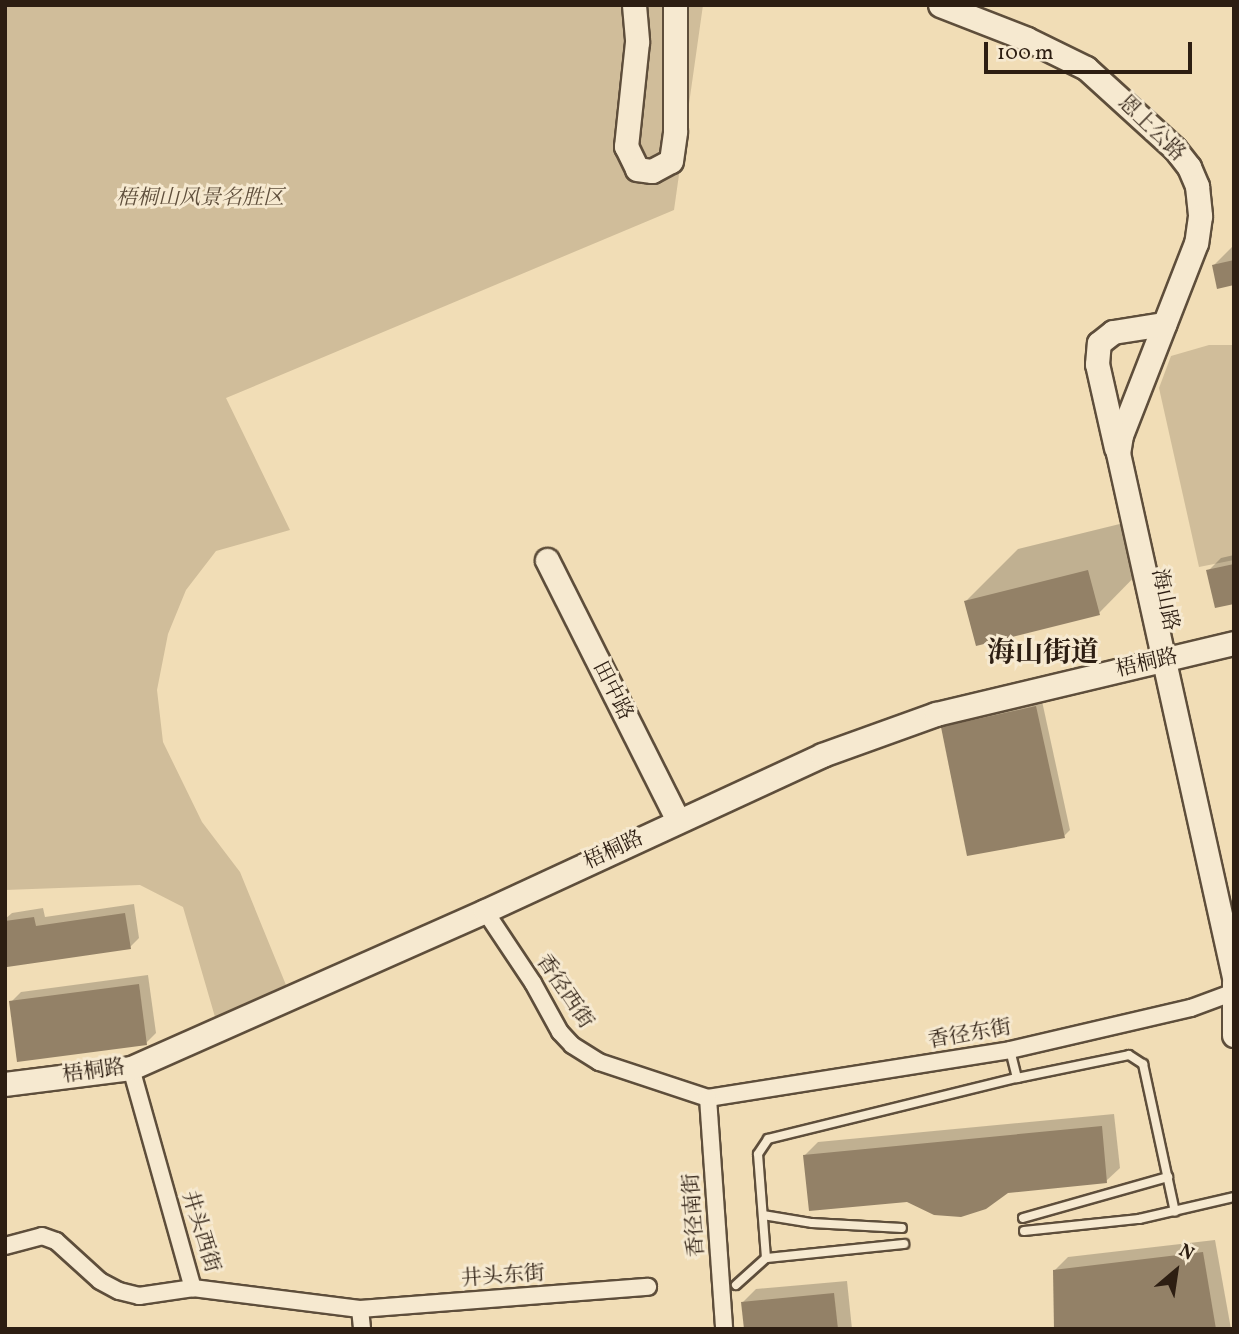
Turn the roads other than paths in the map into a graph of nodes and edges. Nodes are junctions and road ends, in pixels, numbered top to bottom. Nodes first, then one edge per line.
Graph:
1 (634, 5) edge
2 (675, 5) edge
3 (940, 5) edge
4 (1164, 324) junction
5 (1138, 390) junction
6 (1118, 453) junction
7 (547, 560) dead end
8 (1234, 643) edge
9 (1170, 658) junction
10 (678, 821) junction
11 (485, 911) junction
12 (1234, 918) edge
13 (1234, 977) edge
14 (1234, 982) edge
15 (1233, 992) edge
16 (1234, 1035) edge
17 (1010, 1050) junction
18 (131, 1068) junction
19 (1017, 1078) junction
20 (5, 1084) edge
21 (708, 1098) junction
22 (1168, 1177) junction
23 (1234, 1198) edge
24 (1175, 1212) junction
25 (763, 1215) junction
26 (1023, 1218) dead end
27 (902, 1228) dead end
28 (1024, 1231) dead end
29 (904, 1244) dead end
30 (5, 1246) edge
31 (766, 1258) junction
32 (736, 1285) dead end
33 (648, 1287) dead end
34 (193, 1288) junction
35 (360, 1309) junction
36 (362, 1329) edge
37 (724, 1329) edge

1 - 2 street
3 - 4 street, 恩上公路
4 - 5 street, 恩上公路
4 - 6 street, 海山路
5 - 6 street
5 - 9 street, 海山路
6 - 9 street, 海山路
7 - 10 street, 田中路
8 - 9 street, 梧桐路
9 - 10 street, 梧桐路
9 - 12 street, 海山路
9 - 13 street, 海山路
10 - 11 street, 梧桐路
11 - 18 street, 梧桐路
11 - 21 street, 香径西街
14 - 15 street
15 - 16 street
15 - 17 street, 香径东街
17 - 19 lane
17 - 21 street, 香径东街
18 - 20 street, 梧桐路
18 - 34 street, 井头西街
19 - 22 lane
19 - 25 lane
21 - 37 street, 香径南街
22 - 24 lane
22 - 26 lane
23 - 24 lane
24 - 28 lane
25 - 27 lane
25 - 31 lane
29 - 31 lane
30 - 34 street
31 - 32 lane
33 - 35 street, 井头东街
34 - 35 street, 井头西街
35 - 36 street

